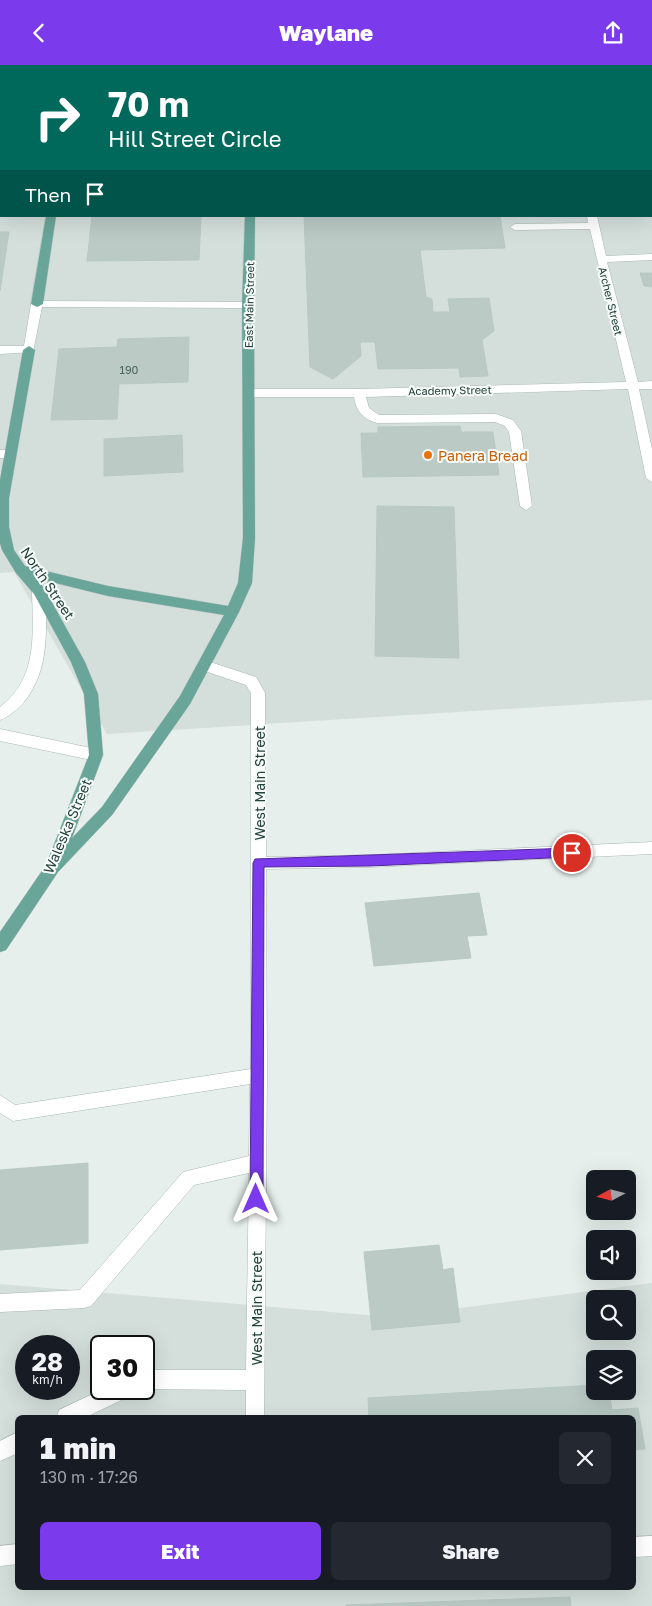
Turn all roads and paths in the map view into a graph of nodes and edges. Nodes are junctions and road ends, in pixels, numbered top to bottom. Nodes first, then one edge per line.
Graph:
1 (51, 217) edge
2 (250, 217) edge
3 (593, 221) edge
4 (516, 227) dead end
5 (652, 257) edge
6 (601, 259) junction
7 (37, 304) junction
8 (248, 305) junction
9 (29, 349) junction
10 (0, 350) edge
11 (652, 385) edge
12 (633, 386) junction
13 (248, 393) junction
14 (360, 393) junction
15 (5, 454) edge
16 (652, 478) edge
17 (526, 506) dead end
18 (4, 551) edge
19 (20, 570) junction
20 (39, 591) junction
21 (232, 612) junction
22 (204, 665) junction
23 (91, 694) joint
24 (0, 715) edge
25 (0, 735) edge
26 (96, 755) junction
27 (652, 849) edge
28 (259, 863) junction
29 (53, 868) junction
30 (0, 945) edge
31 (259, 1075) junction
32 (0, 1103) edge
33 (257, 1163) junction
34 (0, 1303) edge
35 (255, 1380) junction
36 (155, 1381) edge
37 (101, 1400) edge
38 (70, 1415) edge
39 (255, 1415) edge
40 (15, 1444) edge
41 (0, 1451) edge
42 (652, 1546) edge
43 (636, 1547) edge
44 (15, 1554) edge
45 (0, 1556) edge

1 - 7 main road, North Street
2 - 8 main road, East Main Street
3 - 4 street
3 - 6 street, Archer Street
5 - 6 street
6 - 12 street, Archer Street
7 - 8 street
7 - 9 street, North Street
8 - 13 main road, East Main Street
9 - 10 street
9 - 15 main road, North Street
11 - 12 street, Academy Street
12 - 14 street, Academy Street
12 - 16 street, Archer Street
13 - 14 street, Academy Street
13 - 21 main road
14 - 17 street
15 - 18 main road, North Street
18 - 19 main road, North Street
19 - 20 main road, North Street
19 - 21 main road
20 - 23 main road, North Street
20 - 24 street
21 - 22 main road
22 - 28 street, West Main Street
22 - 29 main road
23 - 26 main road, Waleska Street
25 - 26 street
26 - 29 main road, Waleska Street
27 - 28 street
28 - 31 street, West Main Street
29 - 30 main road, Waleska Street
31 - 32 street
31 - 33 street, West Main Street
33 - 34 street
33 - 35 street, West Main Street
35 - 36 street
35 - 39 street, West Main Street
37 - 38 street
40 - 41 street
42 - 43 street
44 - 45 street

